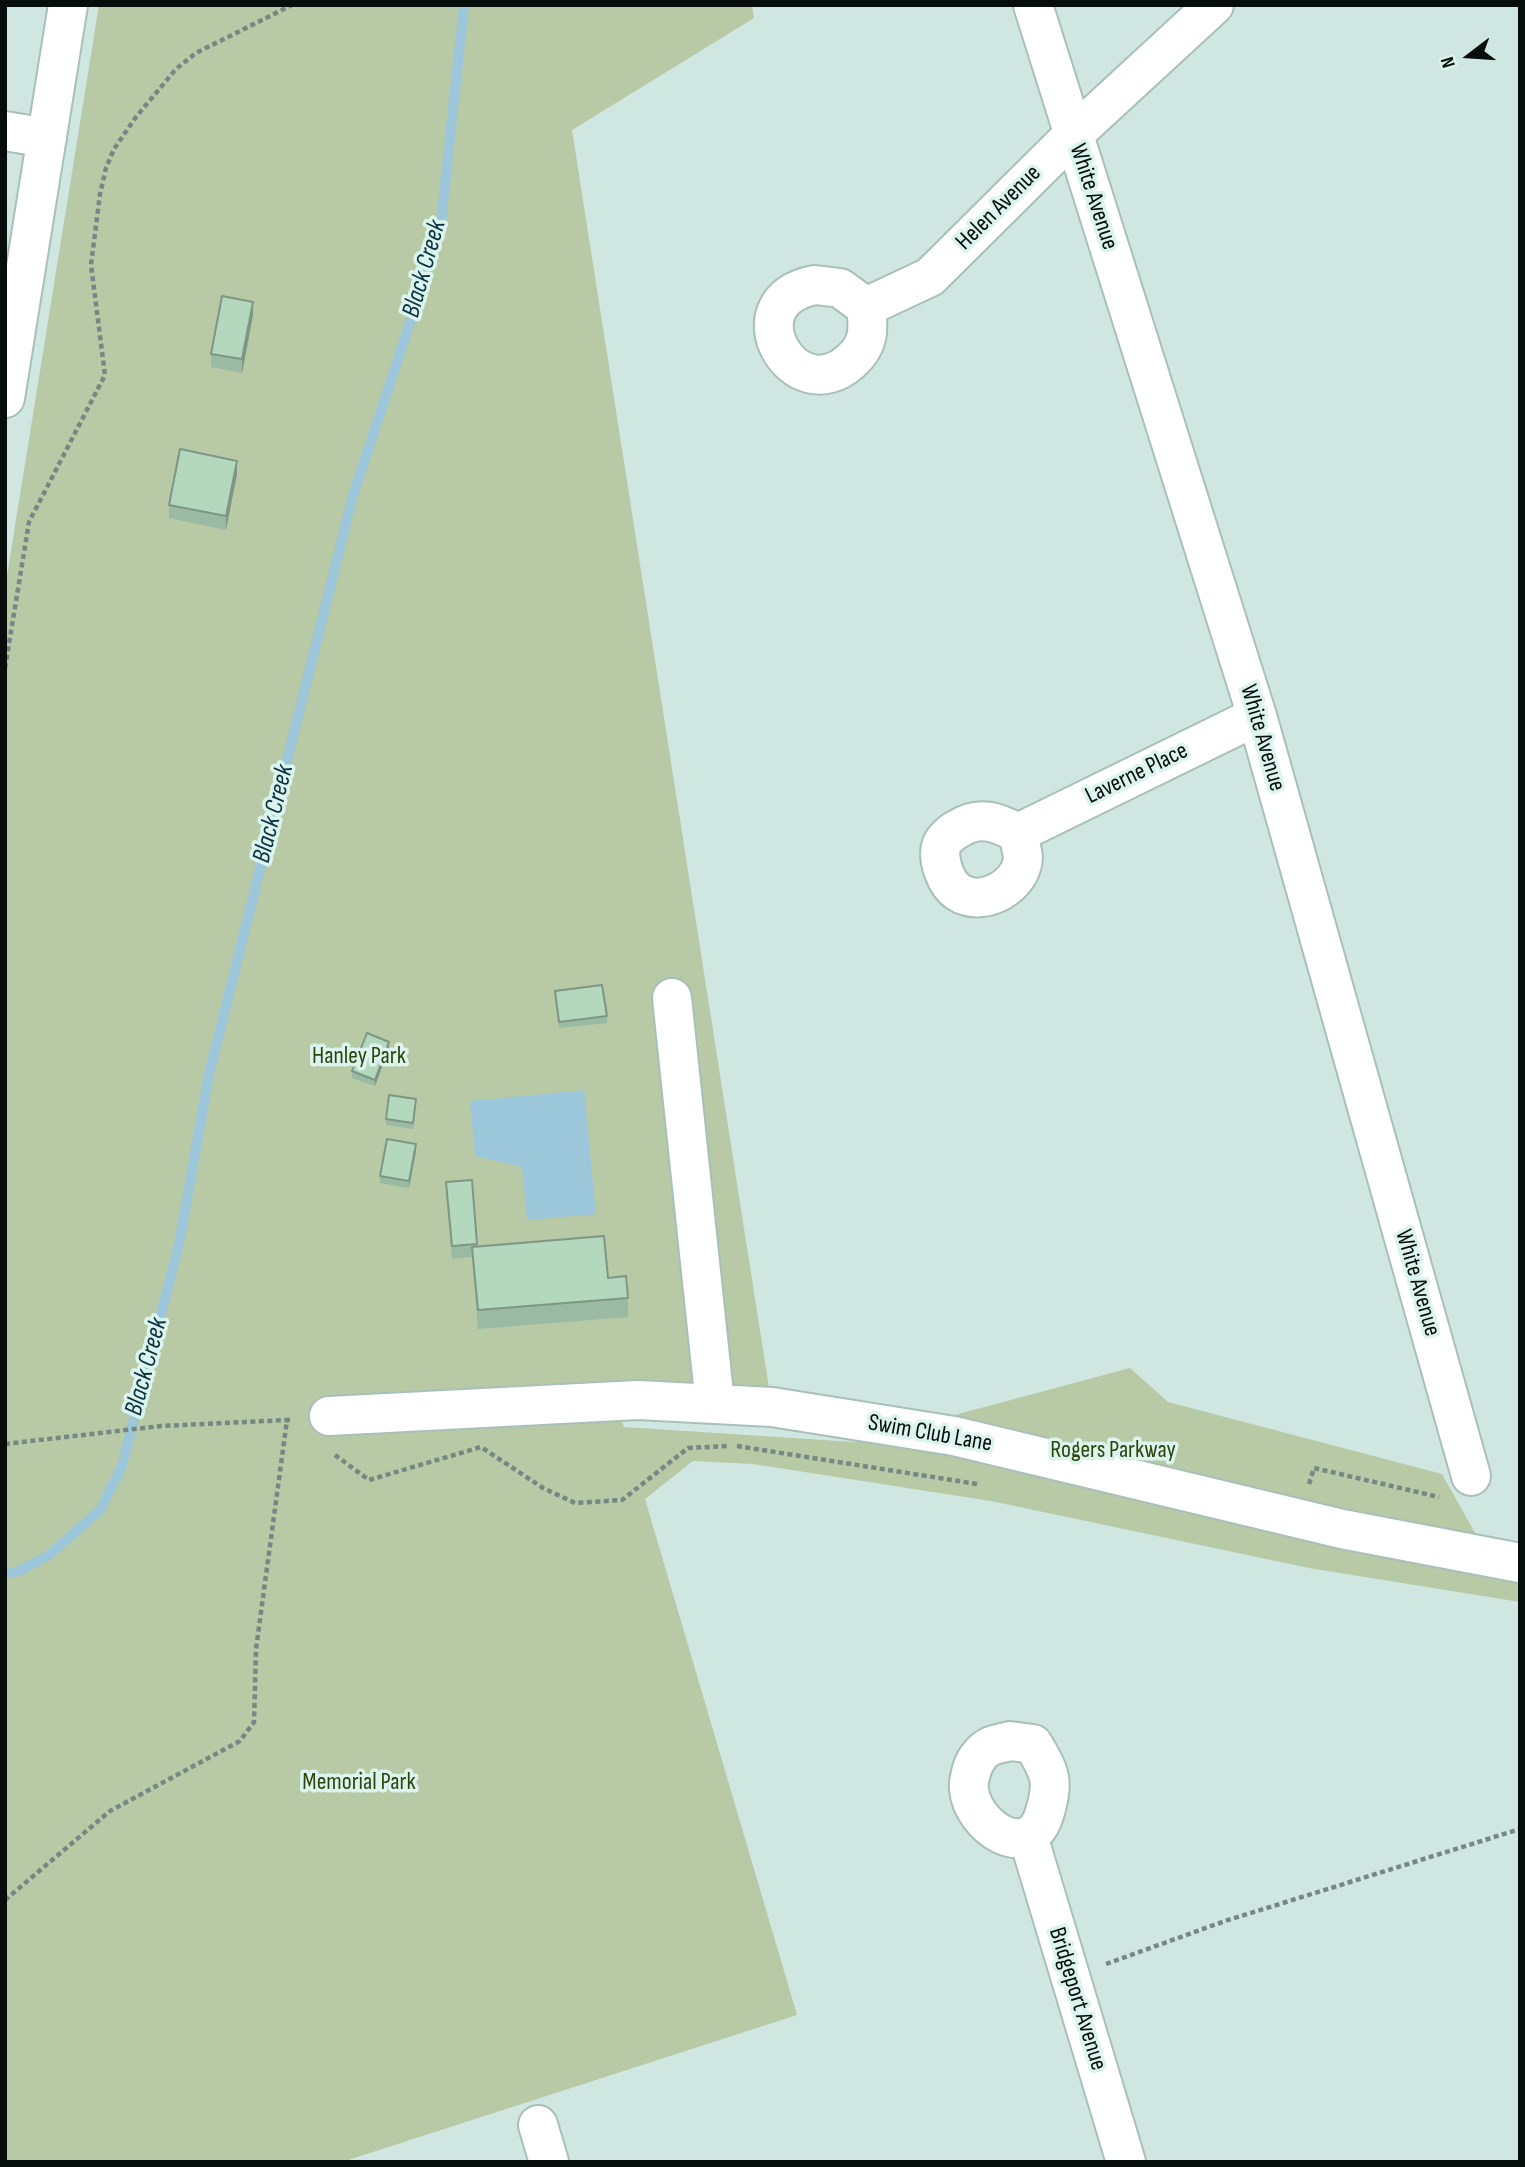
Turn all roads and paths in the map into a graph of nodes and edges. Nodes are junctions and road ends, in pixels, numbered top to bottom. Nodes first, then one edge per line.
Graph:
1 (68, 5) edge
2 (292, 5) edge
3 (1033, 5) edge
4 (1214, 5) edge
5 (5, 131) edge
6 (1073, 135) junction
7 (47, 138) junction
8 (866, 307) dead end
9 (5, 398) edge
10 (5, 668) edge
11 (1257, 716) junction
12 (1018, 833) dead end
13 (672, 998) dead end
14 (715, 1404) junction
15 (288, 1420) junction
16 (318, 1431) junction
17 (5, 1444) edge
18 (731, 1446) dead end
19 (1471, 1476) dead end
20 (1520, 1563) edge
21 (1520, 1829) edge
22 (1028, 1836) dead end
23 (5, 1900) edge
24 (1076, 1997) junction
25 (538, 2126) dead end
26 (549, 2162) edge
27 (1126, 2162) edge

1 - 7 street
2 - 10 path
3 - 6 street, White Avenue
4 - 6 street, Helen Avenue
5 - 7 street
6 - 8 street, Helen Avenue
6 - 11 street, White Avenue
7 - 9 street
11 - 12 street, Laverne Place
11 - 19 street, White Avenue
13 - 14 street
14 - 16 street, Swim Club Lane
14 - 20 street, Swim Club Lane
15 - 16 path
15 - 17 path
15 - 23 path
16 - 18 path
21 - 24 path
22 - 24 street, Bridgeport Avenue
24 - 27 street, Bridgeport Avenue
25 - 26 street

